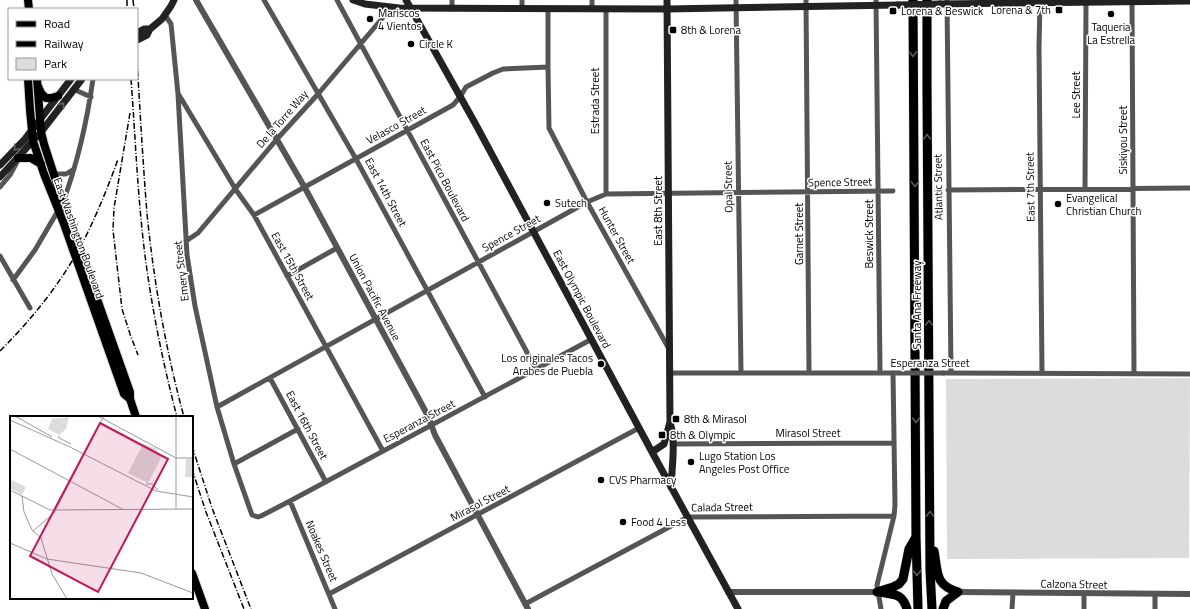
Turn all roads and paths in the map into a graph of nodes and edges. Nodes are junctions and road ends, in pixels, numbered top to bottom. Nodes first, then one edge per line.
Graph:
1 (174, 0) edge
2 (196, 0) edge
3 (264, 0) edge
4 (337, 0) edge
5 (353, 0) edge
6 (406, 0) edge
7 (452, 0) edge
8 (522, 0) edge
9 (592, 0) edge
10 (667, 0) edge
11 (913, 0) edge
12 (927, 0) edge
13 (1186, 1) edge
14 (1040, 2) edge
15 (1086, 2) junction
16 (1132, 2) junction
17 (806, 3) edge
18 (876, 3) edge
19 (944, 3) edge
20 (736, 4) edge
21 (391, 8) junction
22 (410, 8) junction
23 (452, 9) junction
24 (522, 9) junction
25 (548, 9) junction
26 (592, 9) junction
27 (606, 9) junction
28 (667, 9) junction
29 (165, 15) junction
30 (150, 29) junction
31 (138, 32) edge
32 (138, 39) edge
33 (361, 44) junction
34 (548, 67) junction
35 (28, 80) edge
36 (37, 80) edge
37 (70, 80) edge
38 (81, 80) edge
39 (94, 80) edge
40 (74, 89) junction
41 (178, 94) junction
42 (318, 94) junction
43 (58, 96) junction
44 (460, 97) junction
45 (91, 98) junction
46 (40, 120) junction
47 (32, 130) junction
48 (407, 131) junction
49 (41, 132) junction
50 (277, 139) junction
51 (33, 140) junction
52 (18, 158) junction
53 (356, 159) junction
54 (41, 164) junction
55 (0, 165) edge
56 (74, 169) junction
57 (53, 174) junction
58 (0, 177) edge
59 (0, 187) edge
60 (305, 188) junction
61 (1085, 188) junction
62 (1133, 188) junction
63 (1190, 188) edge
64 (1040, 189) junction
65 (236, 190) junction
66 (893, 190) dead end
67 (948, 190) junction
68 (738, 192) junction
69 (808, 192) junction
70 (878, 192) junction
71 (669, 193) junction
72 (606, 194) junction
73 (588, 202) junction
74 (61, 207) junction
75 (254, 215) junction
76 (534, 232) junction
77 (186, 241) junction
78 (337, 248) junction
79 (0, 256) edge
80 (478, 262) junction
81 (287, 276) junction
82 (13, 280) junction
83 (427, 290) junction
84 (30, 308) dead end
85 (376, 319) junction
86 (592, 339) junction
87 (327, 346) junction
88 (669, 350) junction
89 (536, 369) junction
90 (809, 372) junction
91 (880, 372) junction
92 (670, 373) junction
93 (741, 373) junction
94 (893, 373) junction
95 (951, 373) junction
96 (1042, 373) junction
97 (1134, 374) junction
98 (1190, 374) edge
99 (270, 378) junction
100 (485, 397) junction
101 (217, 407) junction
102 (136, 416) edge
103 (670, 422) junction
104 (432, 425) junction
105 (639, 428) junction
106 (298, 429) junction
107 (894, 443) junction
108 (674, 444) junction
109 (383, 451) junction
110 (652, 452) junction
111 (234, 464) junction
112 (326, 482) junction
113 (672, 487) junction
114 (290, 501) junction
115 (478, 515) junction
116 (894, 516) junction
117 (254, 517) joint
118 (688, 517) junction
119 (930, 532) junction
120 (916, 537) junction
121 (193, 576) edge
122 (728, 592) junction
123 (877, 592) junction
124 (958, 592) junction
125 (1012, 593) junction
126 (329, 594) junction
127 (1084, 594) junction
128 (1155, 594) junction
129 (1190, 594) edge
130 (527, 607) edge
131 (205, 609) edge
132 (335, 609) edge
133 (738, 609) edge
134 (881, 609) edge
135 (907, 609) edge
136 (918, 609) edge
137 (932, 609) edge
138 (943, 609) edge
139 (1012, 609) edge
140 (1084, 609) edge
141 (1155, 609) edge

1 - 29 main road
2 - 50 street, Union Pacific Avenue
3 - 42 street, East 14th Street
4 - 33 street, East Pico Boulevard
5 - 21 main road
6 - 22 main road, East Olympic Boulevard
7 - 23 street
8 - 24 street
9 - 26 street
10 - 28 main road, East 8th Street
11 -> 120 highway, Santa Ana Freeway
119 -> 12 highway, Santa Ana Freeway
13 - 16 main road
14 - 15 main road
14 - 19 main road
14 - 64 street, East 7th Street
15 - 16 main road
15 - 61 street, Lee Street
16 - 62 street, Siskiyou Street
17 - 18 main road
17 - 20 main road
17 - 69 street, Garnet Street
18 - 19 main road, bridge
18 - 70 street, Beswick Street
19 - 67 street, Atlantic Street
20 - 28 main road
20 - 68 street, Opal Street
21 - 22 main road
21 - 33 street, De la Torre Way
22 - 23 main road
22 - 44 main road, East Olympic Boulevard
23 - 24 main road
24 - 25 main road
25 - 26 main road
25 - 34 street, Hunter Street
26 - 27 main road
27 - 28 main road
27 - 72 street, Estrada Street
28 - 71 main road, East 8th Street
29 - 30 main road
29 - 41 street, Emery Street
30 - 31 main road
30 - 32 main road
33 - 42 street, De la Torre Way
33 - 48 street, East Pico Boulevard
34 - 44 street, Velasco Street
34 - 73 street, Hunter Street
35 - 47 main road, East Washington Boulevard
36 - 43 main road
36 - 46 main road, East Washington Boulevard
37 - 43 main road
38 - 40 main road
39 - 45 street
40 - 45 street
49 -> 40 main road
41 - 65 street, East 15th Street
41 - 77 street, Emery Street
42 - 50 street, De la Torre Way
42 - 53 street, East 14th Street
43 - 46 main road
44 - 48 street, Velasco Street
44 - 76 main road, East Olympic Boulevard
45 - 56 street
46 - 47 main road
46 - 49 main road, East Washington Boulevard
47 - 51 main road, East Washington Boulevard
47 -> 55 main road
48 - 53 street, Velasco Street
48 - 80 street, East Pico Boulevard
49 - 51 main road
49 - 57 main road, East Washington Boulevard
50 - 60 street, Union Pacific Avenue
50 - 65 street, De la Torre Way
51 - 52 main road
51 - 54 main road, East Washington Boulevard
52 - 54 main road
52 - 58 main road
52 - 59 street
53 - 60 street, Velasco Street
53 - 83 street, East 14th Street
54 - 74 main road, East Washington Boulevard
56 - 57 street
56 - 74 street
57 - 74 main road, East Washington Boulevard
60 - 75 street, Velasco Street
60 - 78 street, Union Pacific Avenue
61 - 62 street
61 - 64 street
62 - 63 street
62 - 97 street, Siskiyou Street
64 - 67 street
64 - 96 street, East 7th Street
65 - 75 street, East 15th Street
65 - 77 street, De la Torre Way
66 - 70 street, Spence Street
67 - 95 street, Atlantic Street
68 - 69 street, Spence Street
68 - 71 street, Spence Street
68 - 93 street, Opal Street
69 - 70 street, Spence Street
69 - 90 street, Garnet Street
70 - 91 street, Beswick Street
71 - 72 street, Spence Street
71 - 88 main road, East 8th Street
72 - 73 street, Spence Street
73 - 76 street, Spence Street
73 - 88 street, Hunter Street
74 - 82 street
74 - 102 main road, East Washington Boulevard
75 - 81 street, East 15th Street
76 - 80 street, Spence Street
76 - 86 main road, East Olympic Boulevard
77 - 101 street, Emery Street
78 - 81 street
78 - 85 street, Union Pacific Avenue
79 - 82 street
80 - 83 street, Spence Street
80 - 89 street, East Pico Boulevard
81 - 87 street, East 15th Street
82 - 84 street
83 - 85 street, Spence Street
83 - 100 street, East 14th Street
85 - 87 street, Spence Street
85 - 104 street, Union Pacific Avenue
86 - 89 street, Esperanza Street
86 - 105 main road, East Olympic Boulevard
87 - 99 street, Spence Street
87 - 109 street, East 15th Street
88 - 92 main road, East 8th Street
89 - 100 street, Esperanza Street
90 - 91 street, Esperanza Street
90 - 93 street, Esperanza Street
91 - 94 street, Esperanza Street
92 - 93 street, Esperanza Street
92 - 103 main road, East 8th Street
94 - 95 street, Esperanza Street, bridge
94 - 107 street
95 - 96 street, Esperanza Street
96 - 97 street, Esperanza Street
97 - 98 street, Esperanza Street
99 - 101 street, Spence Street
99 - 106 street, East 16th Street
100 - 104 street, Esperanza Street
101 - 111 street, Emery Street
103 - 108 main road, East 8th Street
103 - 110 main road, East 8th Street
104 - 109 street, Esperanza Street
104 - 115 street, Union Pacific Avenue
105 - 110 main road, East Olympic Boulevard
105 - 115 street, Mirasol Street
106 - 111 street
106 - 112 street, East 16th Street
107 - 108 street, Mirasol Street
107 - 116 street
108 - 113 main road, East 8th Street
109 - 112 street, Esperanza Street
110 - 113 main road, East Olympic Boulevard
111 - 117 street, Emery Street
112 - 114 street, Esperanza Street
113 - 118 main road, East Olympic Boulevard
114 - 117 street, Esperanza Street
114 - 126 street, Noakes Street
115 - 126 street, Mirasol Street
115 - 130 street, Union Pacific Avenue
116 - 118 street, Calada Street
116 - 123 street
118 - 122 main road, East Olympic Boulevard
118 - 130 street, Calada Street
119 - 124 highway
119 - 137 highway, Santa Ana Freeway
120 - 123 highway
120 -> 136 highway, Santa Ana Freeway
121 - 131 main road
122 - 123 street
122 - 133 main road, East Olympic Boulevard
123 - 134 street
123 - 135 highway
124 - 125 street, Calzona Street
124 - 138 highway
125 - 127 street, Calzona Street
125 - 139 street
126 - 132 street, Noakes Street
127 - 128 street, Calzona Street
127 - 140 street
128 - 129 street, Calzona Street
128 - 141 street

